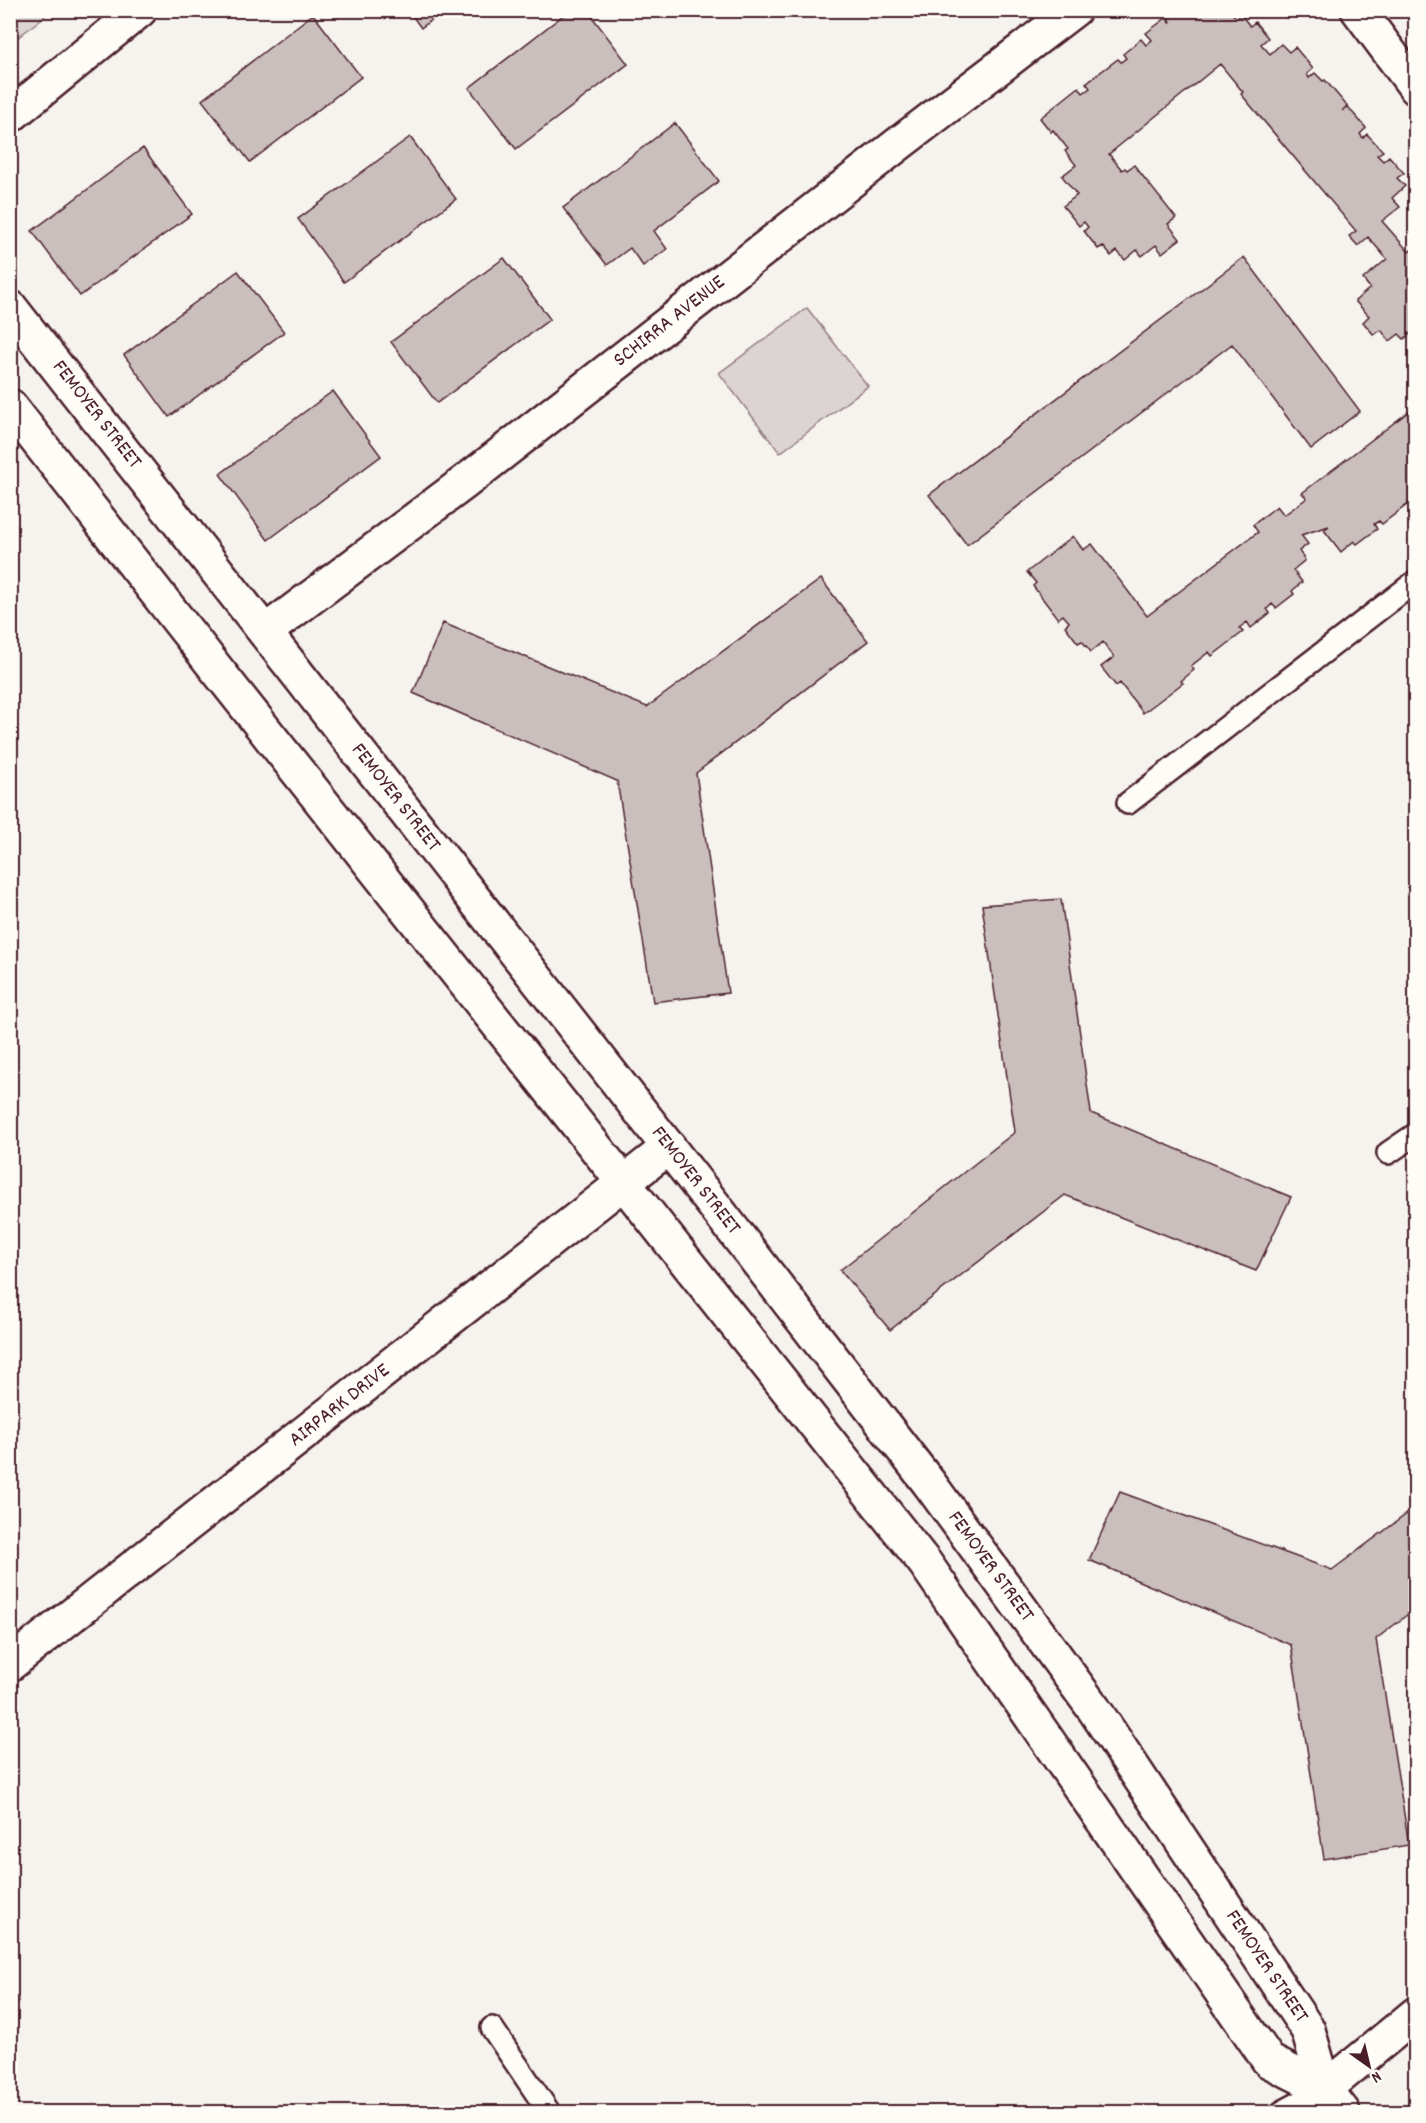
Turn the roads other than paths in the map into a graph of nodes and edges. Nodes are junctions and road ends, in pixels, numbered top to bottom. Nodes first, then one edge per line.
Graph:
1 (140, 10) edge
2 (1074, 10) edge
3 (1358, 10) edge
4 (1416, 88) edge
5 (10, 116) edge
6 (10, 307) edge
7 (10, 405) edge
8 (1416, 581) edge
9 (265, 632) junction
10 (1128, 803) dead end
11 (1416, 1134) edge
12 (669, 1147) junction
13 (1388, 1153) dead end
14 (623, 1183) junction
15 (10, 1664) edge
16 (1416, 2014) edge
17 (492, 2028) dead end
18 (1334, 2101) edge
19 (549, 2112) edge
20 (1282, 2112) edge

1 - 5 street
2 - 9 street, SCHIRRA AVENUE
3 - 4 street
6 - 9 street, FEMOYER STREET
7 - 14 street
8 - 10 lane
9 - 12 street, FEMOYER STREET
11 - 13 lane
12 - 14 street, AIRPARK DRIVE
12 - 18 street, FEMOYER STREET
14 - 15 street, AIRPARK DRIVE
14 - 18 street
16 - 18 street
17 - 19 lane
18 - 20 lane

